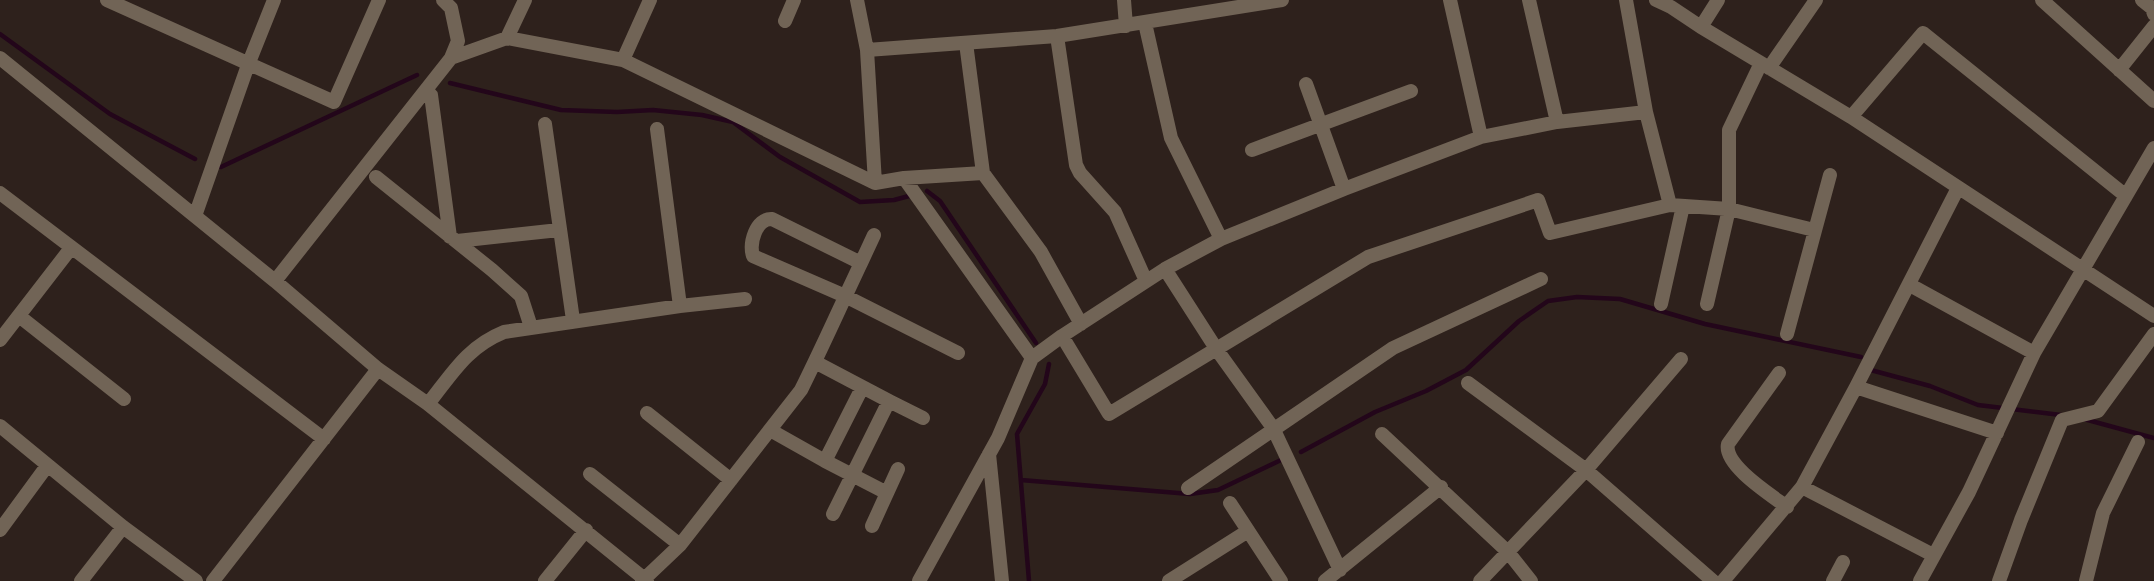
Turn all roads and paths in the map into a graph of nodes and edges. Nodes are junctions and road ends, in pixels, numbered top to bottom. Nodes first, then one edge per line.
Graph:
1 (107, 0) edge
2 (274, 0) edge
3 (379, 0) edge
4 (443, 0) edge
5 (525, 0) edge
6 (650, 0) edge
7 (794, 0) edge
8 (857, 0) edge
9 (1124, 0) edge
10 (1282, 0) edge
11 (1450, 0) edge
12 (1529, 0) edge
13 (1626, 0) edge
14 (1656, 0) edge
15 (1718, 0) edge
16 (1816, 0) edge
17 (2142, 0) edge
18 (2045, 1) edge
19 (1222, 5) edge
20 (2154, 13) edge
21 (785, 21) dead end
22 (1145, 23) junction
23 (1126, 26) junction
24 (2154, 26) edge
25 (1701, 27) junction
26 (1057, 36) junction
27 (507, 38) junction
28 (966, 43) junction
29 (867, 50) junction
30 (0, 58) edge
31 (451, 58) junction
32 (624, 60) junction
33 (248, 65) junction
34 (1765, 65) junction
35 (2119, 69) junction
36 (1306, 84) dead end
37 (1411, 91) dead end
38 (431, 95) dead end
39 (2154, 101) edge
40 (1646, 112) junction
41 (1851, 117) junction
42 (1557, 122) junction
43 (1320, 123) junction
44 (545, 124) dead end
45 (657, 129) dead end
46 (1481, 137) junction
47 (2154, 148) edge
48 (1252, 150) dead end
49 (983, 173) junction
50 (1830, 175) dead end
51 (376, 177) dead end
52 (904, 178) junction
53 (875, 183) junction
54 (1958, 188) junction
55 (1344, 189) junction
56 (0, 193) edge
57 (2126, 196) junction
58 (1676, 206) junction
59 (1729, 209) junction
60 (195, 216) junction
61 (559, 230) junction
62 (1814, 230) junction
63 (874, 235) dead end
64 (453, 239) junction
65 (1221, 239) junction
66 (71, 248) junction
67 (861, 263) junction
68 (1165, 269) junction
69 (2082, 269) junction
70 (1541, 279) dead end
71 (275, 281) junction
72 (1146, 281) junction
73 (1910, 285) junction
74 (845, 296) junction
75 (746, 299) dead end
76 (1661, 304) dead end
77 (1707, 304) dead end
78 (680, 306) junction
79 (19, 316) junction
80 (2154, 316) edge
81 (573, 320) junction
82 (1081, 324) junction
83 (531, 327) junction
84 (1787, 334) dead end
85 (2154, 334) edge
86 (1062, 336) junction
87 (0, 340) edge
88 (1217, 350) junction
89 (958, 353) dead end
90 (2034, 353) junction
91 (1032, 358) junction
92 (1681, 359) dead end
93 (815, 362) junction
94 (378, 369) junction
95 (1779, 373) dead end
96 (1468, 383) dead end
97 (1857, 387) junction
98 (862, 388) junction
99 (124, 399) dead end
100 (889, 401) junction
101 (428, 404) junction
102 (647, 413) dead end
103 (923, 418) dead end
104 (0, 426) edge
105 (1273, 428) junction
106 (770, 430) junction
107 (1997, 433) junction
108 (1382, 434) dead end
109 (324, 439) junction
110 (2138, 442) dead end
111 (989, 454) junction
112 (825, 461) junction
113 (47, 466) junction
114 (898, 469) dead end
115 (1586, 470) junction
116 (590, 474) dead end
117 (852, 475) junction
118 (731, 480) junction
119 (1441, 487) junction
120 (1188, 488) dead end
121 (1802, 488) junction
122 (887, 493) junction
123 (1230, 503) dead end
124 (1787, 507) junction
125 (832, 514) dead end
126 (872, 526) dead end
127 (123, 527) junction
128 (0, 530) edge
129 (586, 530) junction
130 (1248, 531) junction
131 (680, 545) junction
132 (1508, 552) junction
133 (1933, 555) junction
134 (1843, 562) dead end
135 (1340, 570) junction
136 (645, 580) edge
137 (81, 581) edge
138 (196, 581) edge
139 (213, 581) edge
140 (545, 581) edge
141 (919, 581) edge
142 (1002, 581) edge
143 (1169, 581) edge
144 (1280, 581) edge
145 (1325, 581) edge
146 (1480, 581) edge
147 (1531, 581) edge
148 (1713, 581) edge
149 (1723, 581) edge
150 (1833, 581) edge
151 (1920, 581) edge
152 (1999, 581) edge
153 (2086, 581) edge

1 - 33 street
2 - 33 street
3 - 33 street
4 - 31 street
5 - 27 street
6 - 32 street
7 - 21 street
8 - 29 street
9 - 23 street
10 - 19 street
11 - 46 street
12 - 42 street
13 - 40 street
14 - 25 street
15 - 25 street
16 - 34 street
17 - 20 street
18 - 35 street
19 - 22 street
22 - 23 street
22 - 65 street
23 - 26 street
24 - 35 street
25 - 34 street
26 - 28 street
26 - 72 street
27 - 31 street
27 - 32 street
28 - 29 street
28 - 49 street
29 - 53 street
30 - 60 street
31 - 71 street
32 - 53 street
33 - 60 street
34 - 41 street
34 - 59 street
35 - 39 street
36 - 43 street
37 - 43 street
38 - 64 street
40 - 42 street
40 - 58 street
41 - 54 street
41 - 57 street
42 - 46 street
43 - 48 street
43 - 55 street
44 - 61 street
45 - 78 street
46 - 55 street
47 - 57 street
49 - 52 street
49 - 82 street
50 - 62 street
51 - 64 street
52 - 53 street
52 - 91 street
54 - 69 street
54 - 73 street
55 - 65 street
56 - 66 street
57 - 69 street
58 - 59 street
58 - 76 street
58 - 88 street
59 - 62 street
59 - 77 street
60 - 71 street
61 - 64 street
61 - 81 street
62 - 84 street
63 - 67 street
64 - 83 street
65 - 68 street
66 - 79 street
66 - 109 street
67 - 74 street
67 - 74 street
68 - 72 street
68 - 88 street
69 - 80 street
69 - 90 street
70 - 105 street
71 - 94 street
72 - 82 street
73 - 90 street
73 - 97 street
74 - 89 street
74 - 93 street
75 - 78 street
78 - 81 street
79 - 87 street
79 - 99 street
81 - 83 street
82 - 86 street
83 - 101 street
85 - 152 street
86 - 88 street
86 - 91 street
88 - 105 street
90 - 107 street
91 - 111 street
92 - 115 street
93 - 98 street
93 - 106 street
94 - 101 street
94 - 109 street
95 - 124 street
96 - 115 street
97 - 107 street
97 - 121 street
98 - 100 street
98 - 112 street
100 - 103 street
100 - 117 street
101 - 129 street
102 - 118 street
104 - 113 street
105 - 120 street
105 - 135 street
106 - 112 street
106 - 118 street
107 - 133 street
108 - 119 street
109 - 139 street
110 - 153 street
111 - 141 street
111 - 142 street
112 - 117 street
113 - 127 street
113 - 128 street
114 - 122 street
115 - 132 street
115 - 148 street
116 - 131 street
117 - 122 street
117 - 125 street
118 - 131 street
119 - 132 street
119 - 135 street
121 - 124 street
121 - 133 street
122 - 126 street
123 - 130 street
124 - 149 street
127 - 137 street
127 - 138 street
129 - 136 street
129 - 140 street
130 - 143 street
130 - 144 street
131 - 136 street
132 - 146 street
132 - 147 street
133 - 151 street
134 - 150 street
135 - 145 street

